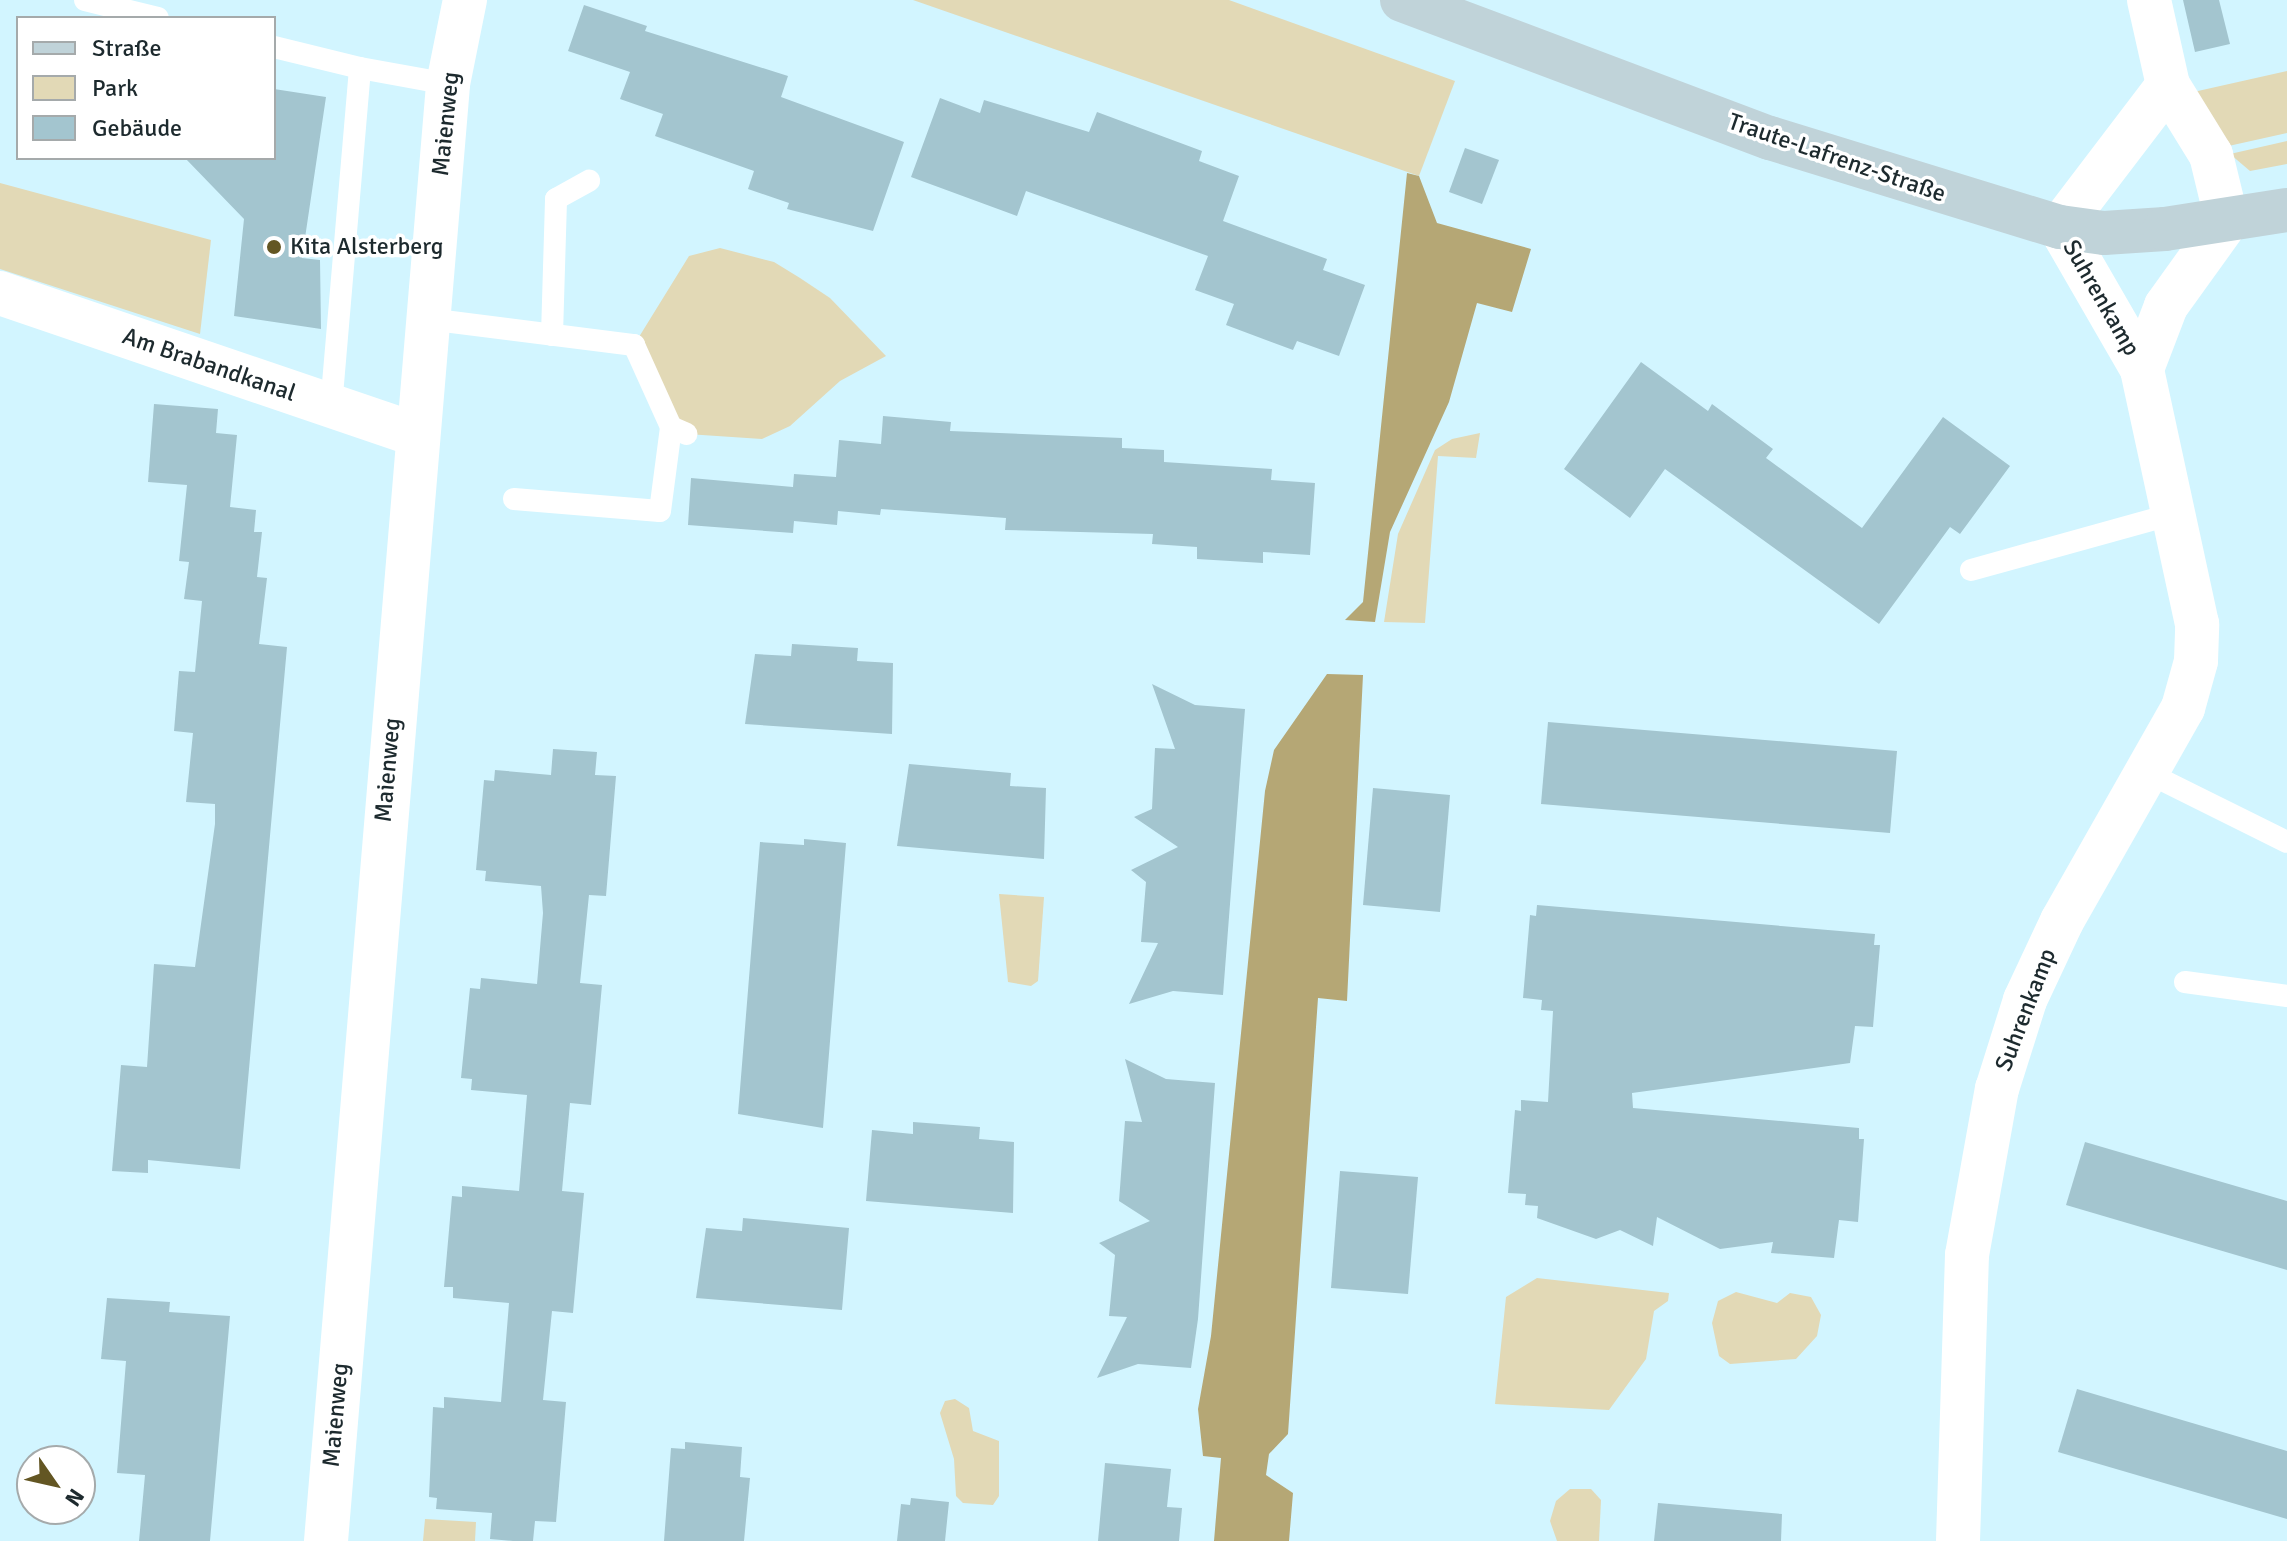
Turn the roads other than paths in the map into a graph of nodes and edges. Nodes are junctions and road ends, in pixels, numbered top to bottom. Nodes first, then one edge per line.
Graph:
1 (85, 0) edge
2 (465, 0) edge
3 (1402, 0) edge
4 (2149, 0) edge
5 (150, 16) edge
6 (276, 47) edge
7 (360, 68) junction
8 (448, 84) junction
9 (2168, 85) junction
10 (589, 181) dead end
11 (2287, 210) edge
12 (2227, 221) junction
13 (2060, 227) junction
14 (0, 293) edge
15 (428, 319) junction
16 (552, 335) junction
17 (2142, 369) junction
18 (331, 407) junction
19 (418, 435) junction
20 (514, 499) dead end
21 (2173, 514) junction
22 (1971, 570) dead end
23 (2146, 772) junction
24 (2287, 842) edge
25 (2185, 982) dead end
26 (2287, 996) edge
27 (326, 1541) edge
28 (1958, 1541) edge

1 - 5 lane
2 - 8 street, Maienweg
3 - 13 main road, Traute-Lafrenz-Straße
4 - 9 street
6 - 7 lane
7 - 8 lane
7 - 18 lane
8 - 15 street, Maienweg
9 - 12 street
9 - 13 street
10 - 16 lane
11 - 12 main road, Traute-Lafrenz-Straße
12 - 13 main road, Traute-Lafrenz-Straße
12 - 17 street, Suhrenkamp
13 - 17 street, Suhrenkamp
14 - 18 street, Am Brabandkanal
15 - 16 lane
15 - 19 street, Maienweg
16 - 20 lane
17 - 21 street, Suhrenkamp
18 - 19 street, Am Brabandkanal
19 - 27 street, Maienweg
21 - 22 lane
21 - 23 street, Suhrenkamp
23 - 24 lane
23 - 28 street, Suhrenkamp
25 - 26 lane

